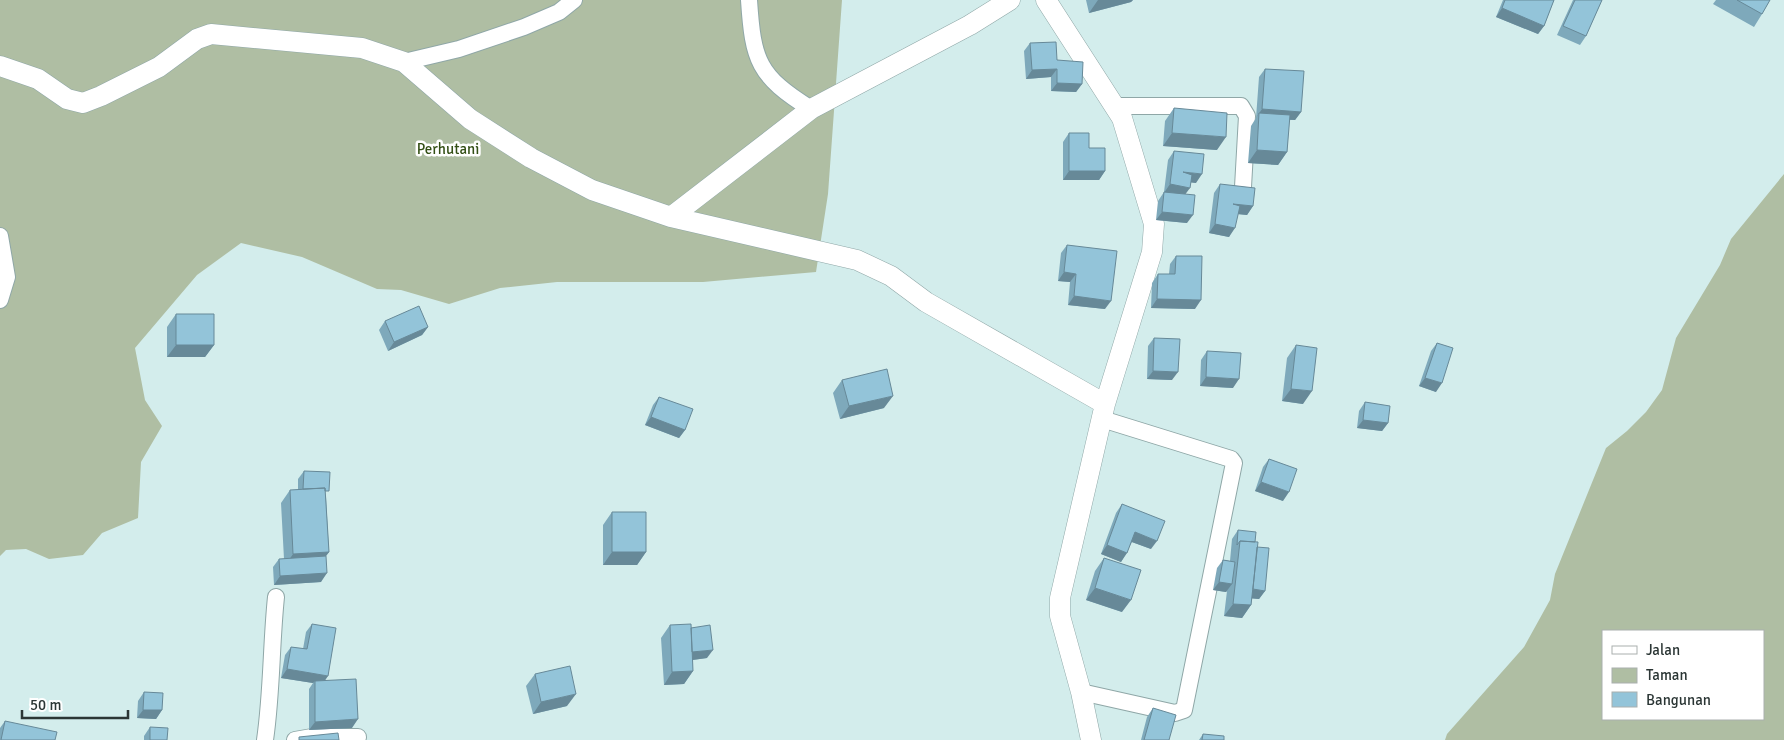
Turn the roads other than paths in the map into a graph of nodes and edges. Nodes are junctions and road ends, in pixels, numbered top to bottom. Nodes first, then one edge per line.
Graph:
1 (574, 0) edge
2 (749, 0) edge
3 (1010, 0) edge
4 (1046, 0) edge
5 (404, 62) junction
6 (0, 66) edge
7 (1116, 106) junction
8 (811, 109) junction
9 (1243, 187) edge
10 (671, 216) junction
11 (0, 236) edge
12 (0, 300) edge
13 (1103, 411) junction
14 (276, 597) dead end
15 (1082, 692) junction
16 (358, 736) dead end
17 (265, 740) edge
18 (296, 740) edge
19 (1091, 740) edge

1 - 5 street
2 - 8 street
3 - 8 street
4 - 7 street
5 - 6 street
5 - 10 street
7 - 9 street
7 - 13 street
8 - 10 street
10 - 13 street
11 - 12 street
13 - 15 street
13 - 15 street
14 - 17 street
15 - 19 street
16 - 18 street

